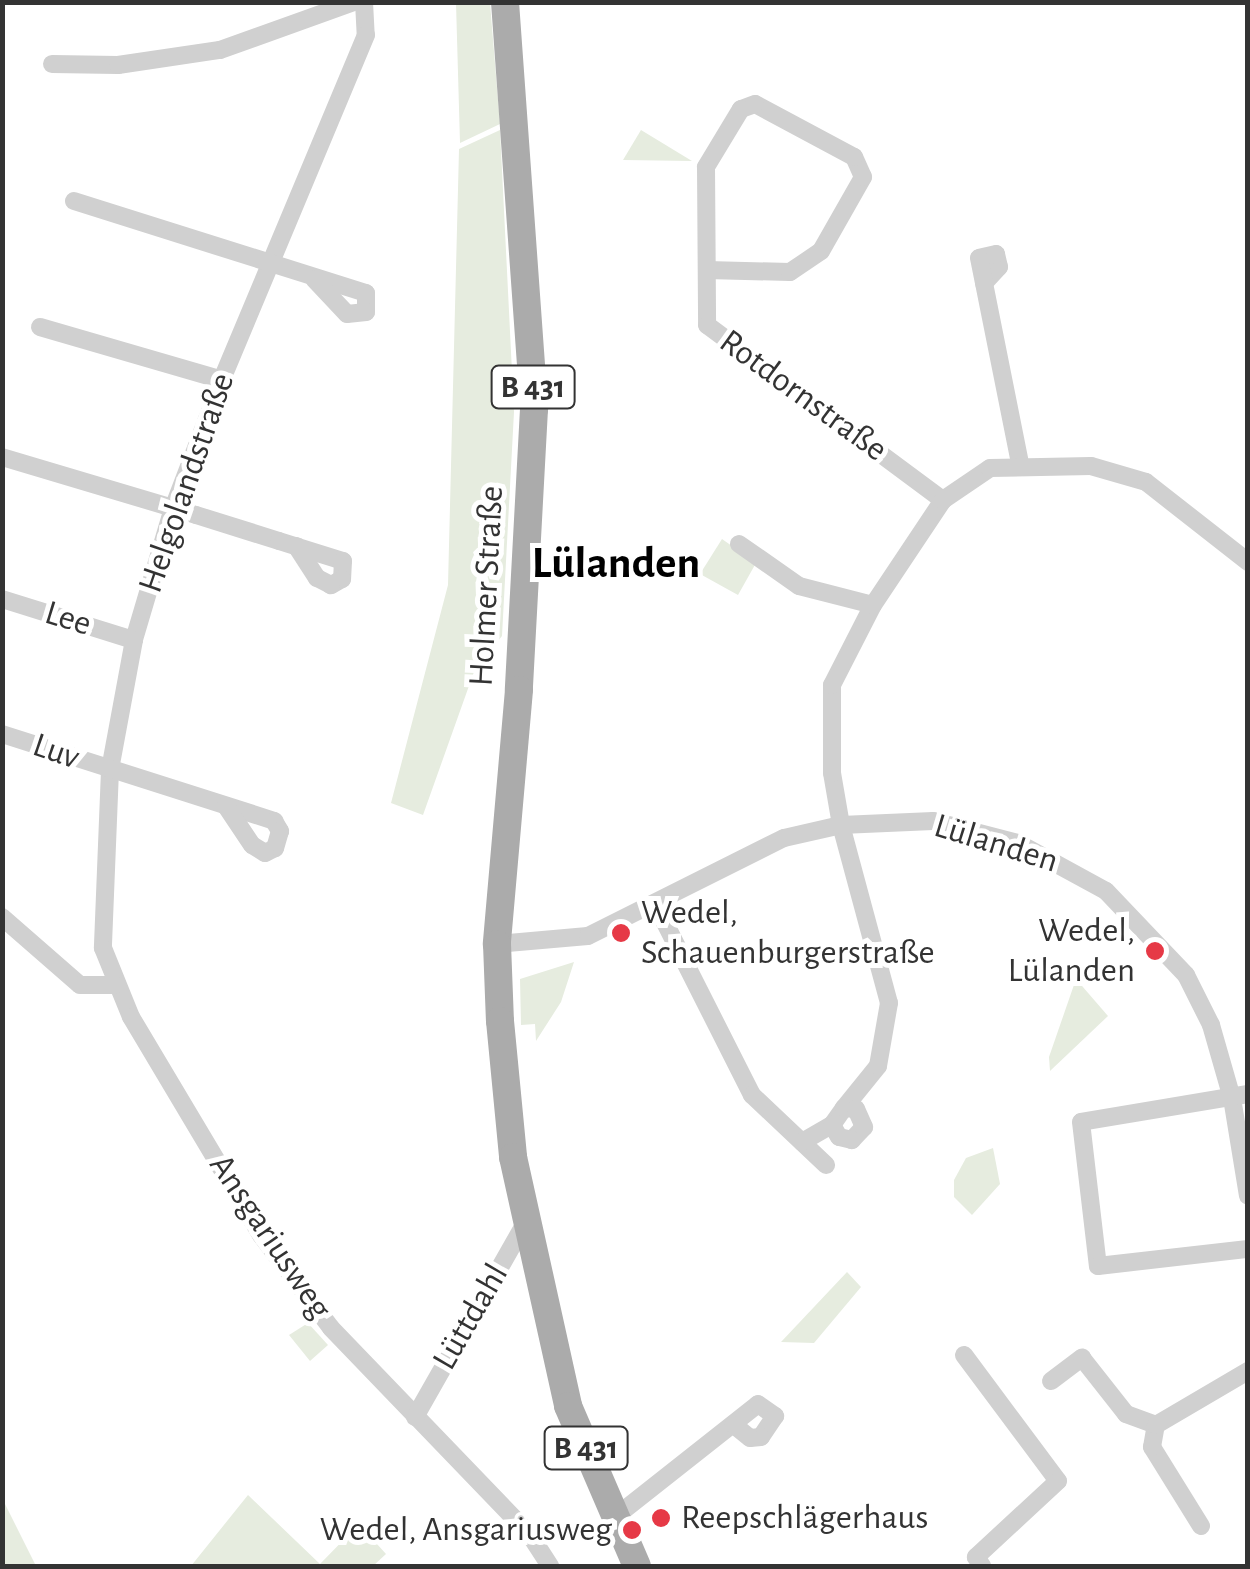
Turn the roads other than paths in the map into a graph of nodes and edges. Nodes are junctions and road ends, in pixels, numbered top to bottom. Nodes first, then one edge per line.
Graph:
1 (354, 2) edge
2 (364, 2) edge
3 (506, 2) edge
4 (52, 64) dead end
5 (74, 201) dead end
6 (272, 262) junction
7 (707, 270) junction
8 (314, 278) dead end
9 (984, 283) dead end
10 (40, 327) dead end
11 (222, 380) junction
12 (2, 458) edge
13 (1020, 463) junction
14 (943, 500) junction
15 (173, 508) junction
16 (740, 544) dead end
17 (296, 546) dead end
18 (1248, 562) edge
19 (2, 599) edge
20 (873, 605) junction
21 (134, 640) junction
22 (2, 734) edge
23 (110, 770) junction
24 (226, 806) dead end
25 (840, 825) junction
26 (655, 903) junction
27 (2, 918) edge
28 (496, 944) junction
29 (114, 985) junction
30 (1240, 1096) edge
31 (844, 1108) junction
32 (832, 1125) junction
33 (802, 1142) junction
34 (826, 1164) dead end
35 (1248, 1196) edge
36 (528, 1218) junction
37 (1248, 1248) edge
38 (964, 1355) dead end
39 (1248, 1371) edge
40 (1051, 1381) dead end
41 (415, 1417) junction
42 (734, 1425) dead end
43 (1156, 1425) junction
44 (615, 1517) junction
45 (1201, 1526) dead end
46 (550, 1566) edge
47 (636, 1566) edge
48 (982, 1566) edge

1 - 4 street
2 - 6 street, Helgolandstraße
3 - 28 main road, Holmer Straße / B 431
5 - 6 street
6 - 8 street
6 - 11 street, Helgolandstraße
7 - 7 street, Rotdornstraße
7 - 14 street, Rotdornstraße
9 - 13 street
10 - 11 street
11 - 15 street, Helgolandstraße
12 - 15 street
13 - 14 street
13 - 18 street
14 - 20 street
15 - 17 street
15 - 21 street, Helgolandstraße
16 - 20 street
19 - 21 street, Lee
20 - 25 street
21 - 23 street, Helgolandstraße
22 - 23 street, Luv
23 - 24 street, Luv
23 - 29 street, Helgolandstraße
25 - 26 street, Lülanden
25 - 30 street, Lülanden
25 - 31 street
26 - 28 street, Lülanden
26 - 33 street
27 - 29 street
28 - 36 main road, Holmer Straße / B 431
29 - 41 street, Ansgariusweg
30 - 35 street, Lülanden
30 - 37 street
31 - 32 street
31 - 32 street
32 - 33 street
33 - 34 street
36 - 41 street, Lüttdahl
36 - 44 main road, B 431
38 - 48 street
39 - 43 street
40 - 43 street
41 - 46 street, Ansgariusweg
42 - 44 street
43 - 45 street
44 - 47 main road, B 431

